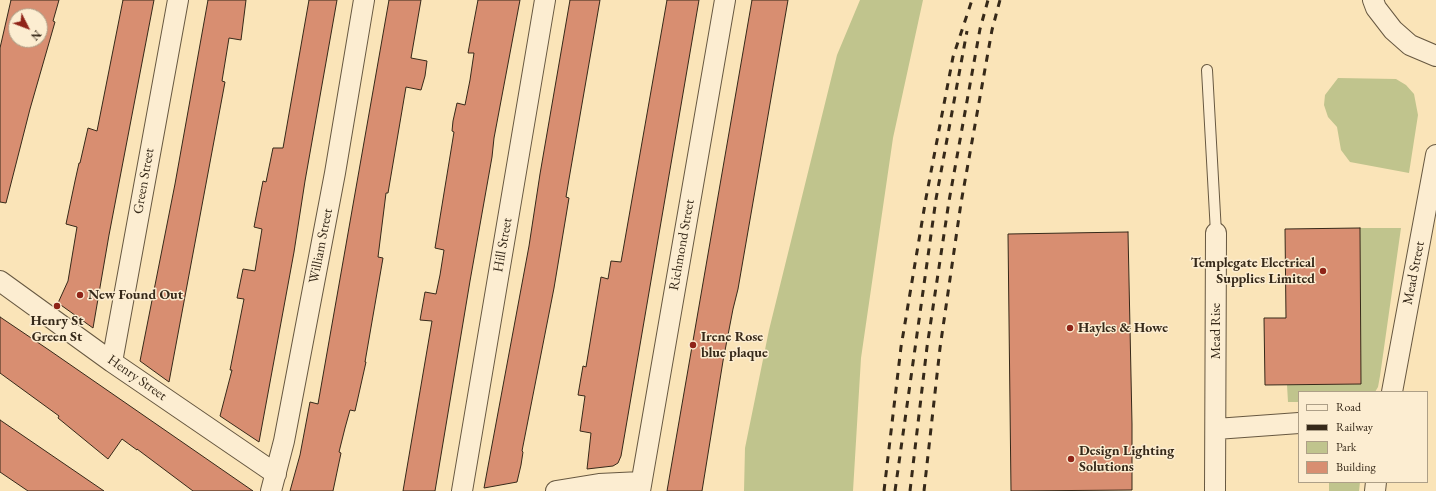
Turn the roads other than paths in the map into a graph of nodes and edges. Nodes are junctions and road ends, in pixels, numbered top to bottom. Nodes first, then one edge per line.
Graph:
1 (178, 0) edge
2 (364, 0) edge
3 (545, 0) edge
4 (725, 0) edge
5 (1373, 0) edge
6 (1436, 56) edge
7 (1207, 70) dead end
8 (1436, 155) edge
9 (1216, 233) joint
10 (0, 281) edge
11 (112, 362) junction
12 (1392, 391) edge
13 (1298, 423) edge
14 (1216, 429) junction
15 (273, 482) edge
16 (640, 486) edge
17 (462, 491) edge
18 (556, 491) edge
19 (1216, 491) edge

1 - 11 street, Green Street
2 - 15 street, William Street
3 - 17 street, Hill Street
4 - 16 street, Richmond Street
5 - 6 street
7 - 9 lane
8 - 12 street, Mead Street
9 - 14 street, Mead Rise
10 - 11 street, Henry Street
11 - 15 street, Henry Street
13 - 14 street
14 - 19 street, Mead Rise
16 - 18 street

